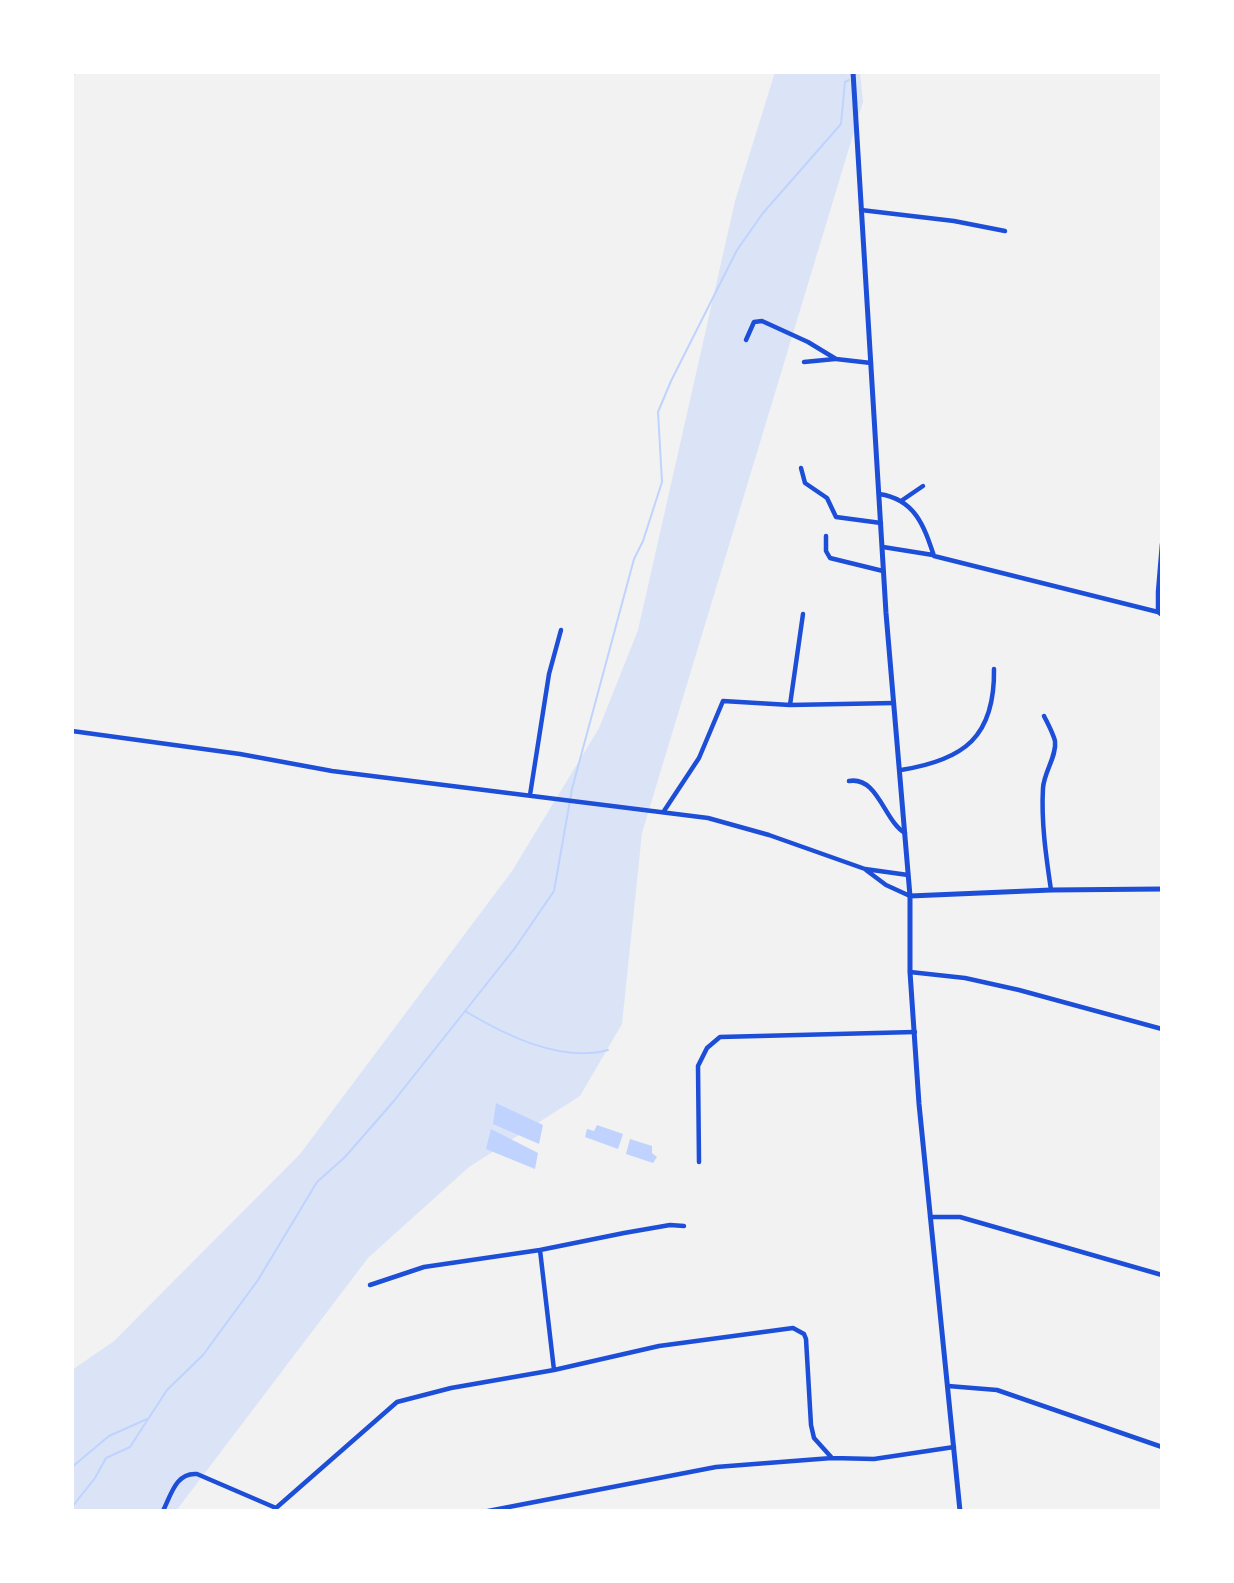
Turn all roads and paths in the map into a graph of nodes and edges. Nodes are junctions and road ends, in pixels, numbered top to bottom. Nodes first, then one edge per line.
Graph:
1 (853, 72) edge
2 (861, 210) junction
3 (1005, 231) dead end
4 (746, 340) dead end
5 (836, 359) junction
6 (804, 362) dead end
7 (872, 363) junction
8 (801, 468) dead end
9 (923, 486) dead end
10 (879, 494) junction
11 (901, 501) junction
12 (881, 523) junction
13 (826, 536) dead end
14 (1162, 544) edge
15 (883, 547) junction
16 (934, 556) junction
17 (884, 571) junction
18 (803, 614) dead end
19 (1160, 614) edge
20 (561, 630) dead end
21 (994, 669) dead end
22 (895, 703) junction
23 (790, 705) junction
24 (1044, 716) dead end
25 (72, 731) edge
26 (901, 770) junction
27 (849, 781) dead end
28 (530, 796) junction
29 (664, 811) junction
30 (905, 833) junction
31 (865, 869) junction
32 (908, 875) junction
33 (1162, 889) edge
34 (1051, 890) junction
35 (910, 896) junction
36 (910, 972) junction
37 (1162, 1028) edge
38 (915, 1032) junction
39 (699, 1162) dead end
40 (930, 1217) junction
41 (684, 1226) dead end
42 (540, 1250) junction
43 (1162, 1275) edge
44 (370, 1285) dead end
45 (554, 1370) junction
46 (948, 1386) junction
47 (954, 1447) junction
48 (1162, 1447) edge
49 (832, 1458) junction
50 (276, 1510) edge
51 (163, 1511) edge
52 (488, 1511) edge
53 (960, 1511) edge

1 - 2 street
2 - 3 street
2 - 7 street
4 - 5 street
5 - 6 street
5 - 7 street
7 - 10 street
8 - 12 street
9 - 11 street
10 - 11 street
10 - 12 street
11 - 16 street
12 - 15 street
13 - 17 street
14 - 19 street
15 - 16 street
15 - 17 street
16 - 19 street
17 - 22 street
18 - 23 street
20 - 28 street
21 - 26 street
22 - 23 street
22 - 26 street
23 - 29 street
24 - 34 street
25 - 28 street
26 - 30 street
27 - 30 street
28 - 29 street
29 - 31 street
30 - 32 street
31 - 32 street
31 - 35 street
32 - 35 street
33 - 34 street
34 - 35 street
35 - 36 street
36 - 37 street
36 - 38 street
38 - 39 street
38 - 40 street
40 - 43 street
40 - 46 street
41 - 42 street
42 - 44 street
42 - 45 street
45 - 49 street
45 - 50 street
46 - 47 street
46 - 48 street
47 - 49 street
47 - 53 street
49 - 52 street
50 - 51 street

